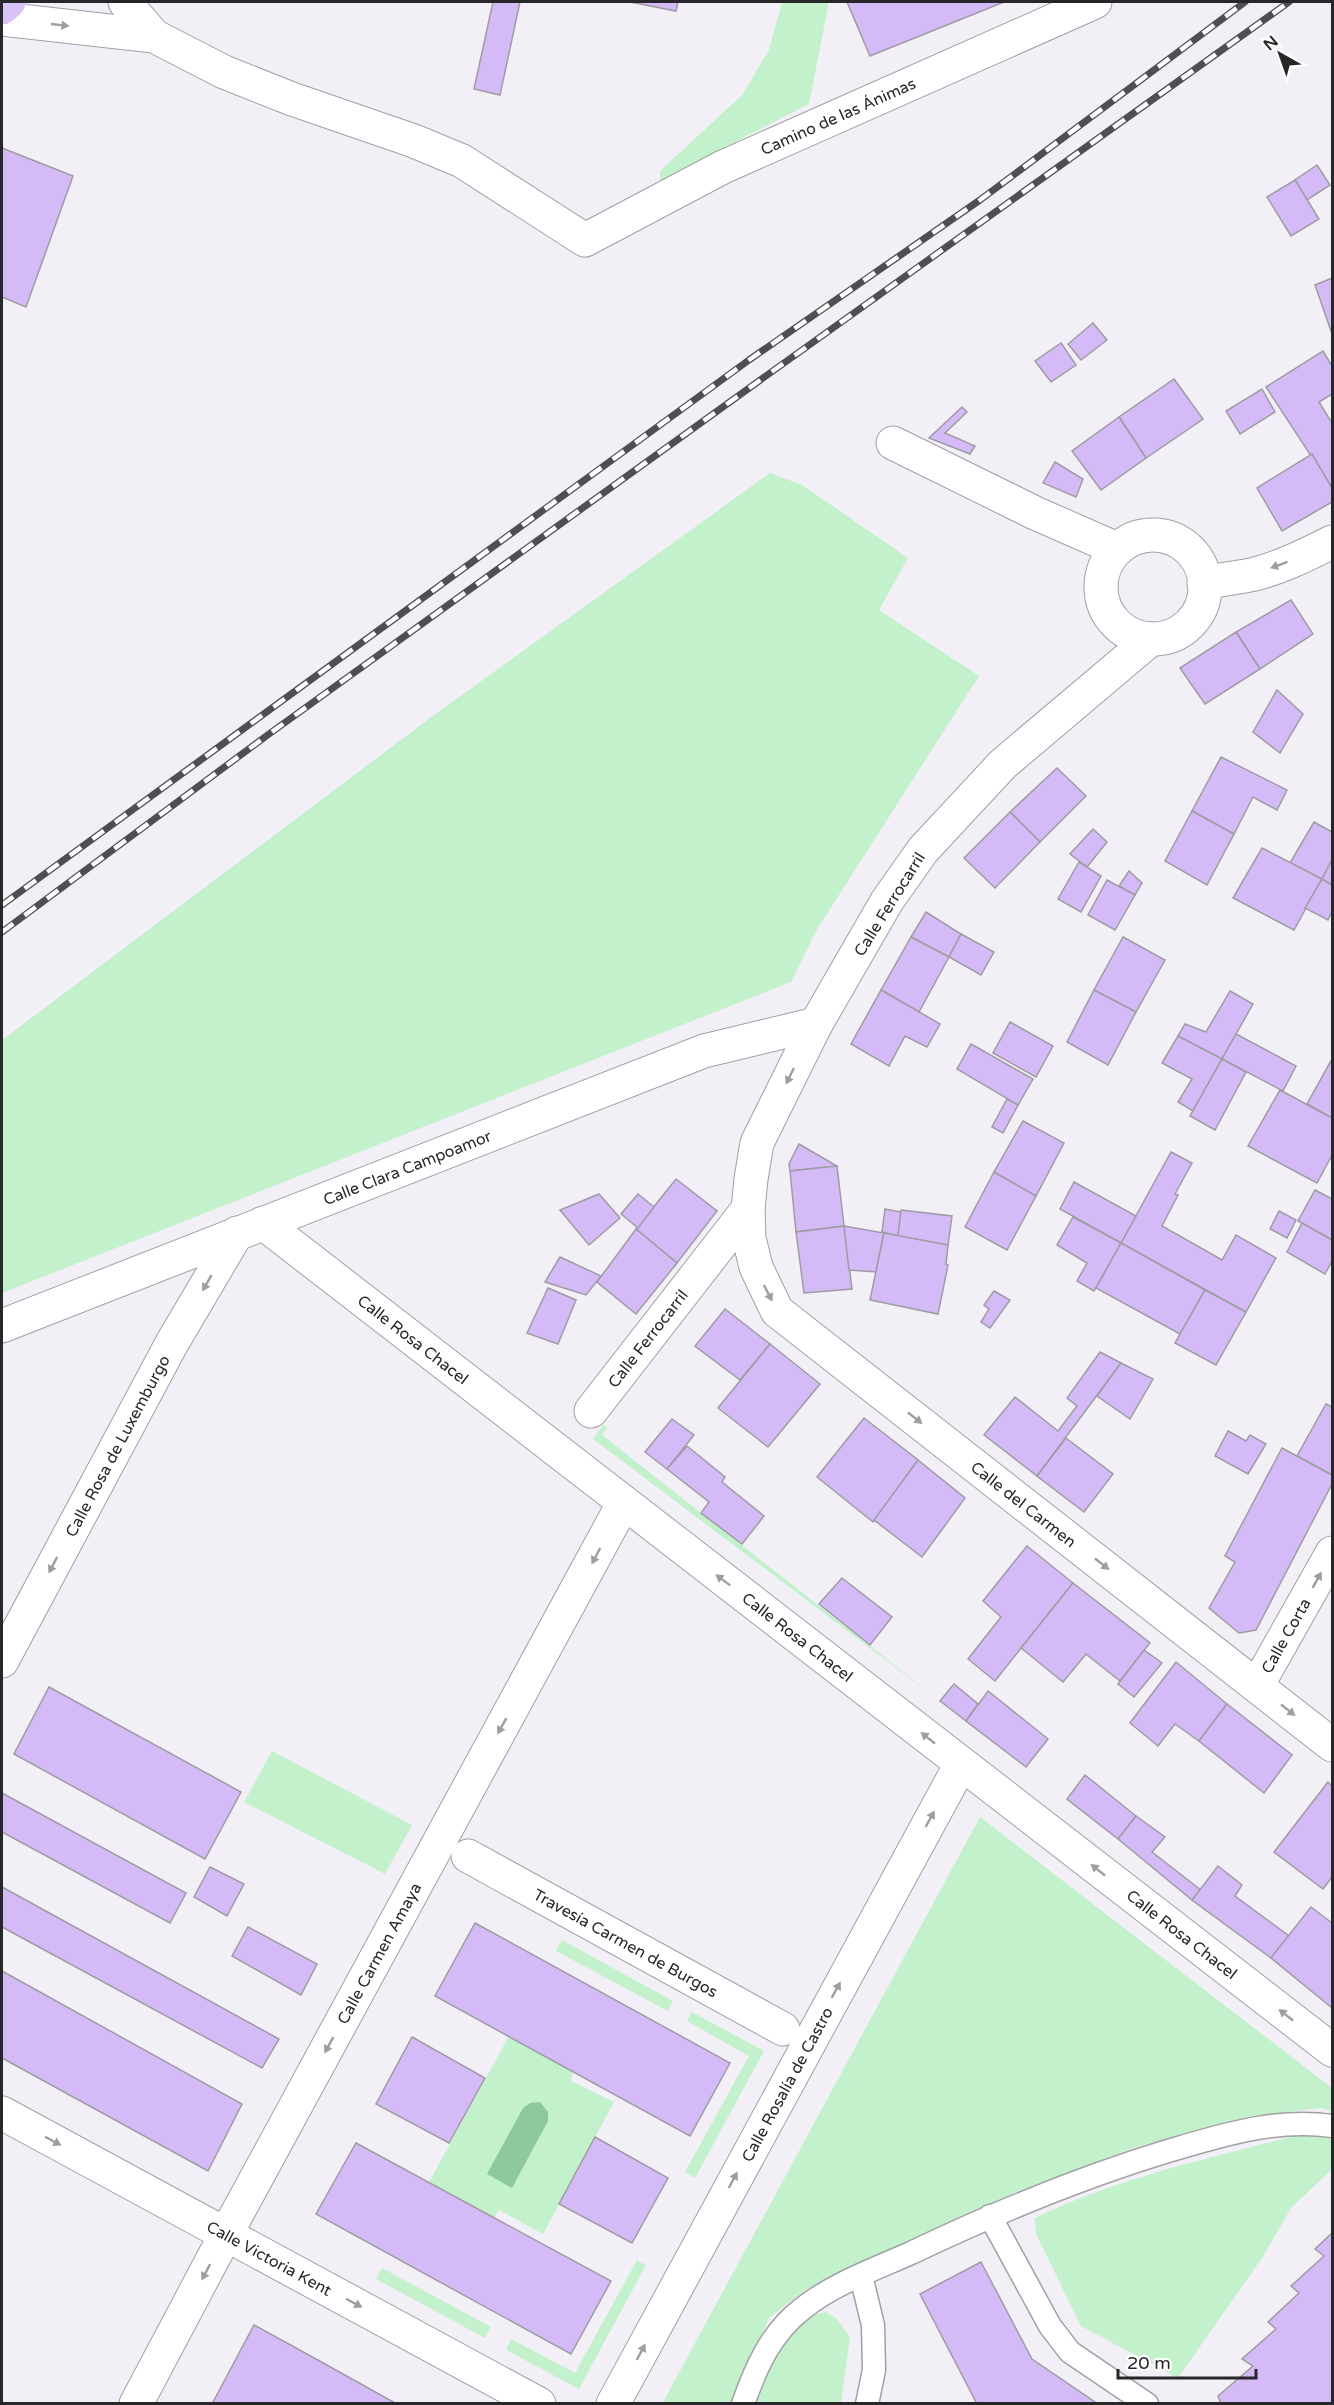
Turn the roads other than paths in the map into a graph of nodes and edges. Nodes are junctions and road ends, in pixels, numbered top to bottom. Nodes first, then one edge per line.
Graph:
1 (9, 2) edge
2 (125, 2) edge
3 (1095, 2) edge
4 (2, 8) edge
5 (2, 19) edge
6 (154, 36) junction
7 (893, 443) dead end
8 (1332, 542) edge
9 (1117, 549) junction
10 (1204, 583) junction
11 (1151, 639) junction
12 (816, 1024) junction
13 (748, 1223) junction
14 (250, 1228) junction
15 (2, 1326) edge
16 (591, 1411) dead end
17 (623, 1504) junction
18 (1332, 1552) edge
19 (2, 1661) edge
20 (1257, 1686) junction
21 (1332, 1745) edge
22 (961, 1764) junction
23 (468, 1856) dead end
24 (783, 2029) dead end
25 (1332, 2050) edge
26 (2, 2113) edge
27 (1332, 2126) edge
28 (990, 2216) junction
29 (226, 2234) junction
30 (861, 2276) junction
31 (136, 2403) edge
32 (539, 2403) edge
33 (613, 2403) edge
34 (743, 2403) edge
35 (867, 2403) edge
36 (1147, 2403) edge

1 - 4 highway
2 - 6 street
3 - 6 street, Camino de las Ánimas
5 -> 6 street
7 - 9 street
8 -> 10 street
9 - 10 street
9 - 11 street
10 - 11 street
11 - 12 street, Calle Ferrocarril
12 -> 13 street, Calle Ferrocarril
12 - 14 street, Calle Clara Campoamor
13 - 16 street, Calle Ferrocarril
13 -> 20 street, Calle del Carmen
14 - 15 street, Calle Clara Campoamor
14 - 17 street, Calle Rosa Chacel
14 -> 19 street, Calle Rosa de Luxemburgo
22 -> 17 street, Calle Rosa Chacel
17 -> 29 street, Calle Carmen Amaya
20 -> 18 street, Calle Corta
20 -> 21 street, Calle del Carmen
25 -> 22 street, Calle Rosa Chacel
33 -> 22 street, Calle Rosalía de Castro
23 - 24 street, Travesía Carmen de Burgos
26 -> 29 street, Calle Victoria Kent
27 - 28 lane
28 - 30 lane
28 - 36 lane
29 -> 31 street, Calle Carmen Amaya
29 -> 32 street, Calle Victoria Kent
30 - 34 lane
30 - 35 lane

